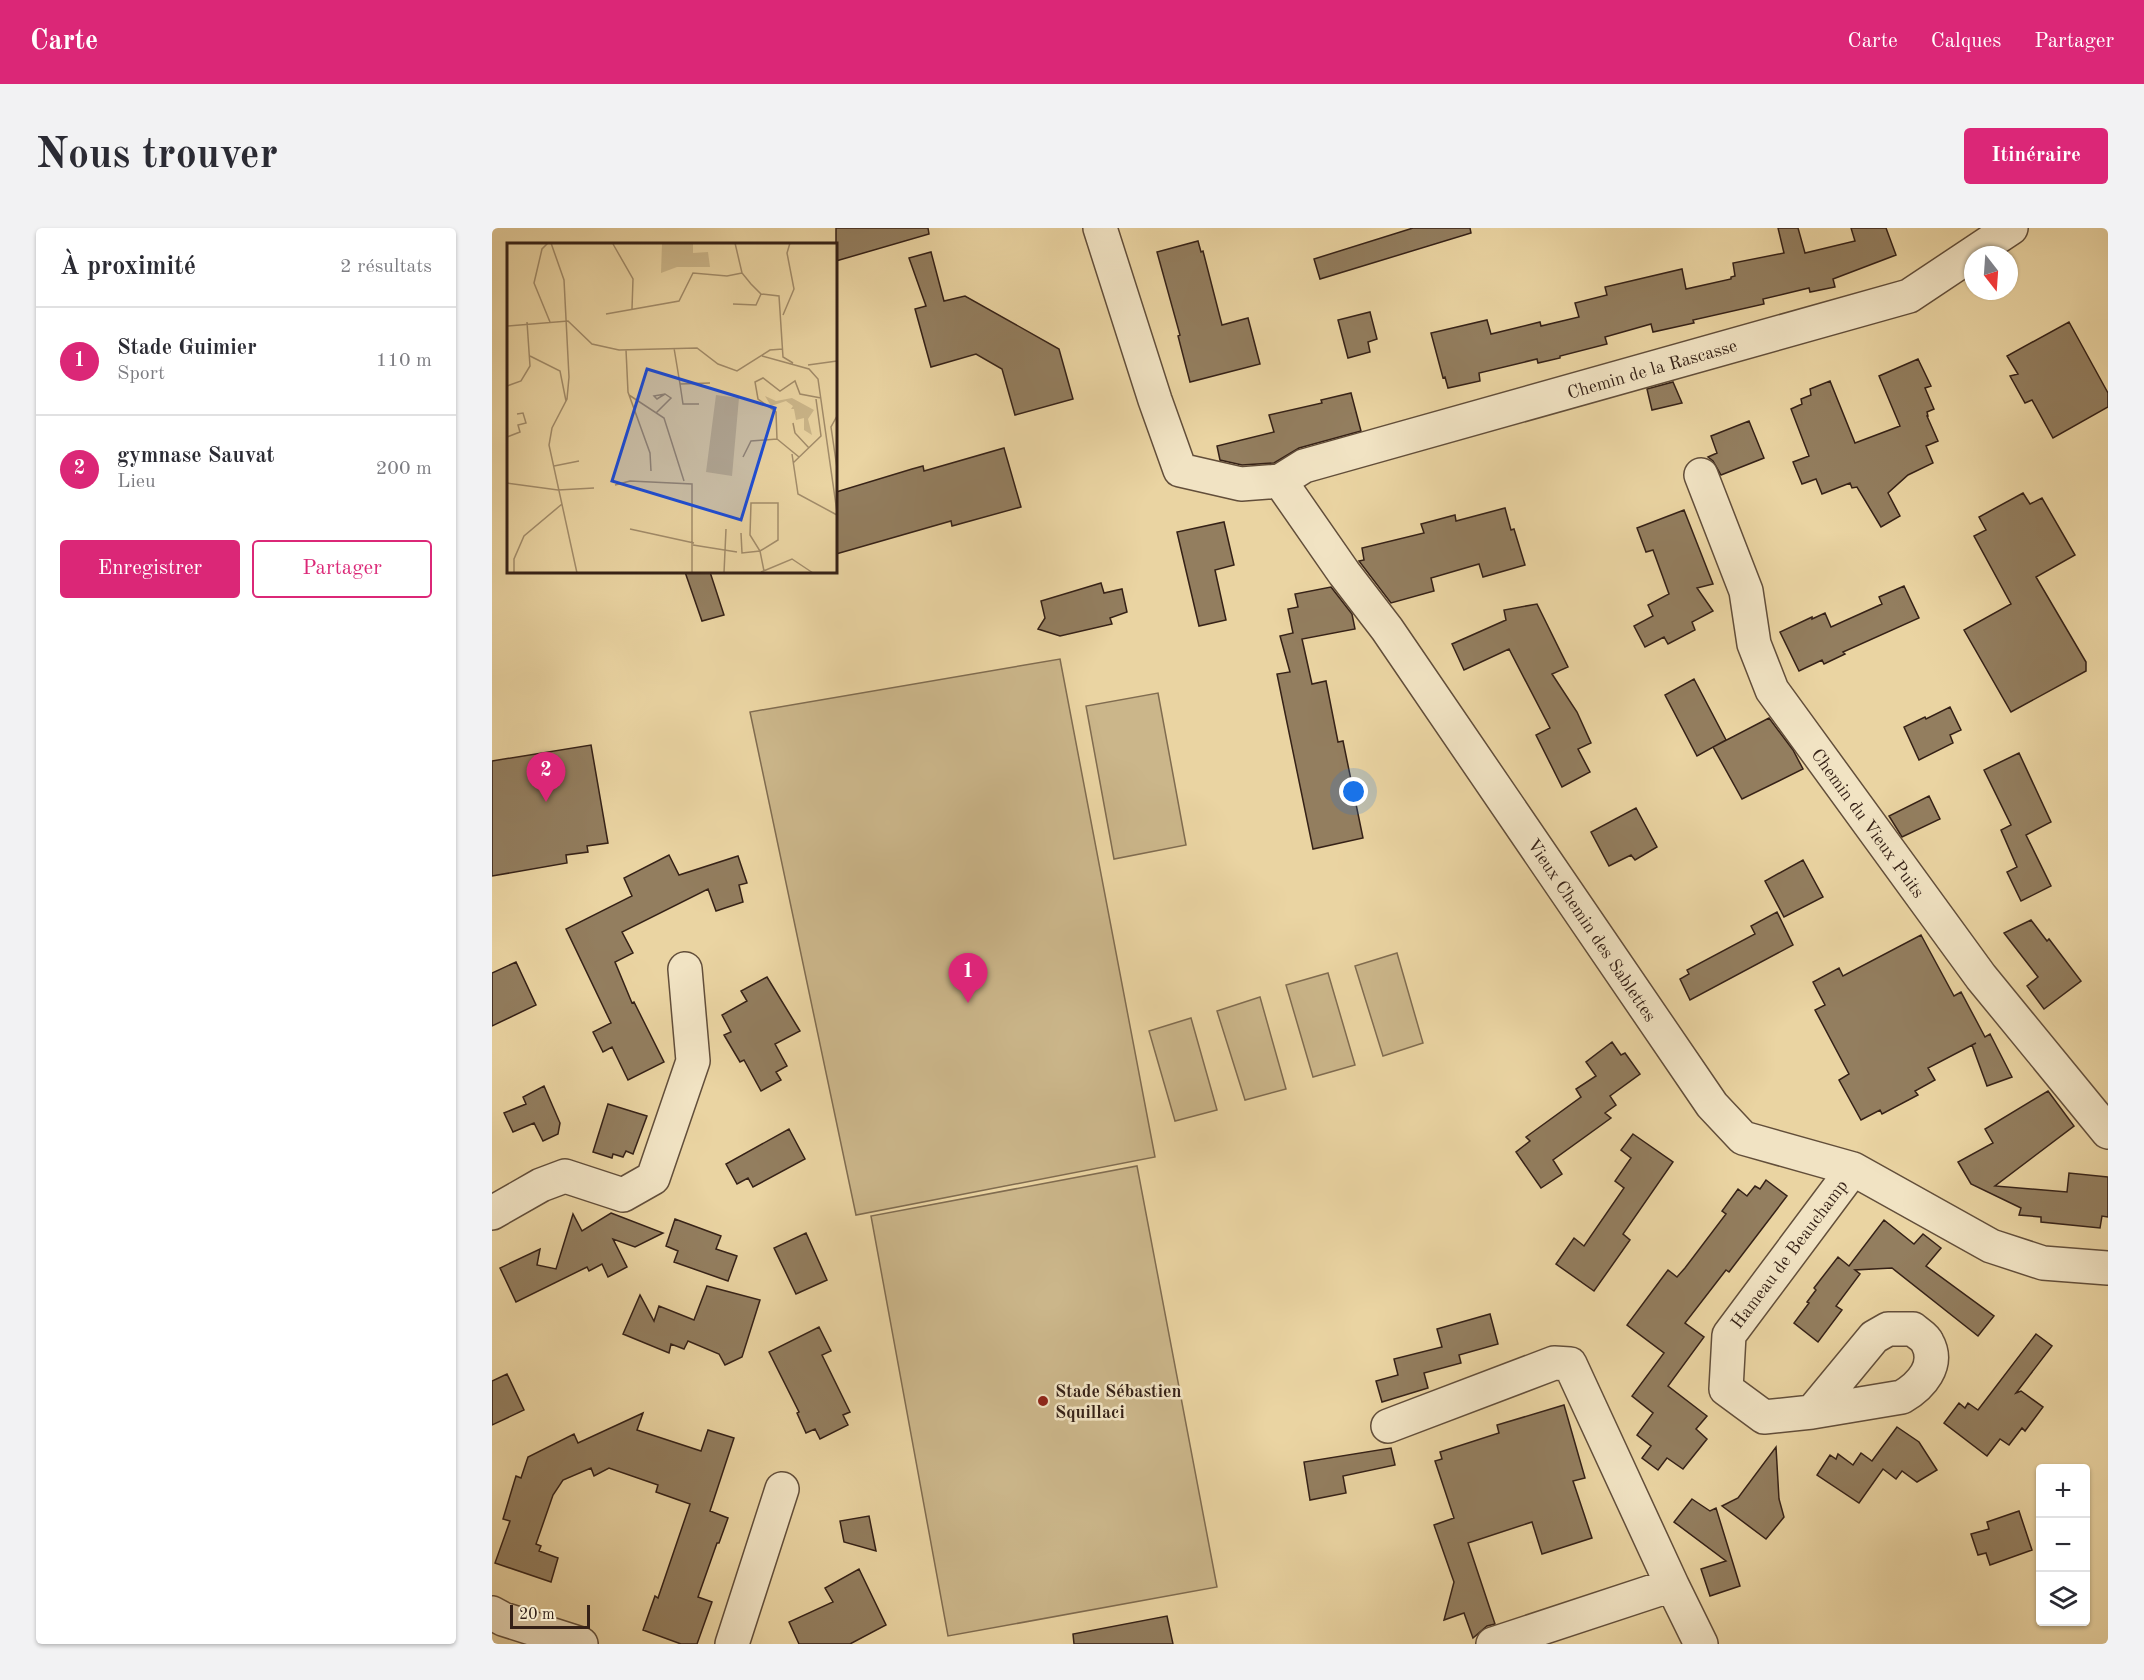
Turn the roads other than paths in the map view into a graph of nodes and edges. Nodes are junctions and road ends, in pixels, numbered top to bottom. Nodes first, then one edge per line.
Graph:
1 (1100, 228) edge
2 (2011, 228) edge
3 (1701, 475) dead end
4 (1280, 481) junction
5 (685, 969) dead end
6 (2108, 1132) edge
7 (1853, 1169) junction
8 (492, 1213) edge
9 (2108, 1268) edge
10 (1812, 1412) dead end
11 (1388, 1426) dead end
12 (782, 1489) dead end
13 (1672, 1585) junction
14 (492, 1613) edge
15 (581, 1644) edge
16 (732, 1644) edge
17 (1493, 1644) edge
18 (1701, 1644) edge

1 - 4 street
2 - 4 street, Chemin de la Rascasse
3 - 6 street, Chemin du Vieux Puits
4 - 7 street, Vieux Chemin des Sablettes
5 - 8 street
7 - 9 street, Vieux Chemin des Sablettes
7 - 10 street, Hameau de Beauchamp
11 - 13 street
12 - 16 street
13 - 17 street
13 - 18 street
14 - 15 street

